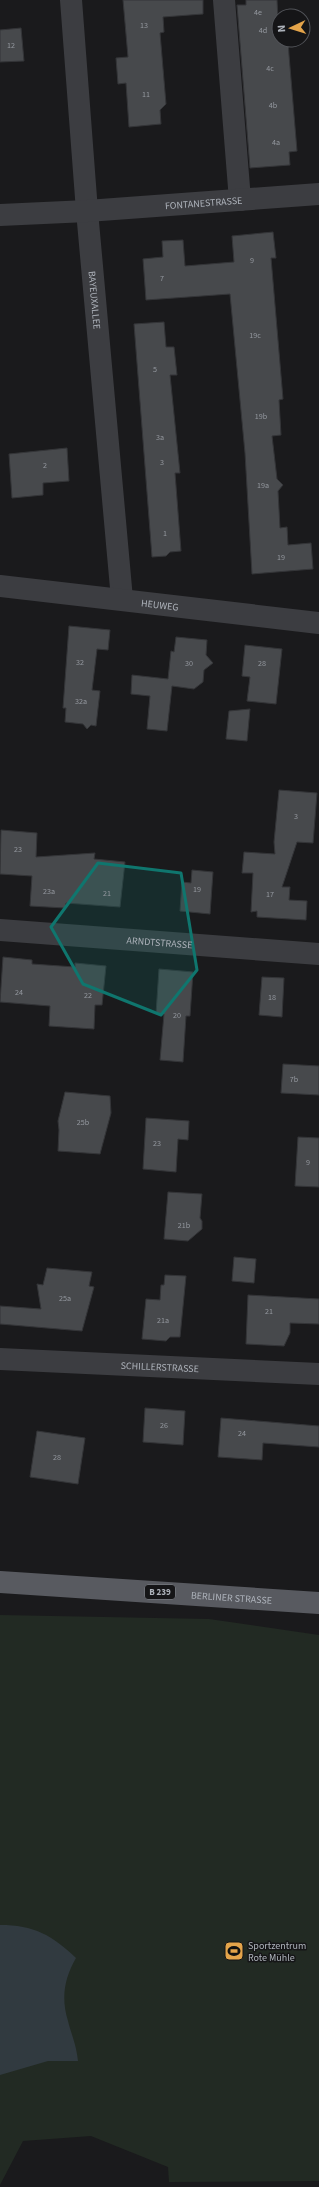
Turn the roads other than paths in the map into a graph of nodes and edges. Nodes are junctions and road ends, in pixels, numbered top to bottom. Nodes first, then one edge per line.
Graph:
1 (71, 0) edge
2 (224, 0) edge
3 (319, 194) edge
4 (240, 200) junction
5 (87, 211) junction
6 (0, 215) edge
7 (0, 586) edge
8 (122, 599) junction
9 (319, 622) edge
10 (0, 930) edge
11 (319, 954) edge
12 (0, 1359) edge
13 (319, 1374) edge
14 (0, 1582) edge
15 (319, 1603) edge

1 - 5 street, BAYEUXALLEE
2 - 4 street
3 - 4 street, FONTANESTRASSE
4 - 5 street, FONTANESTRASSE
5 - 6 street, FONTANESTRASSE
5 - 8 street, BAYEUXALLEE
7 - 8 street, HEUWEG
8 - 9 street, HEUWEG
10 - 11 street, ARNDTSTRASSE
12 - 13 street, SCHILLERSTRASSE
14 - 15 main road, BERLINER STRASSE / B 239

